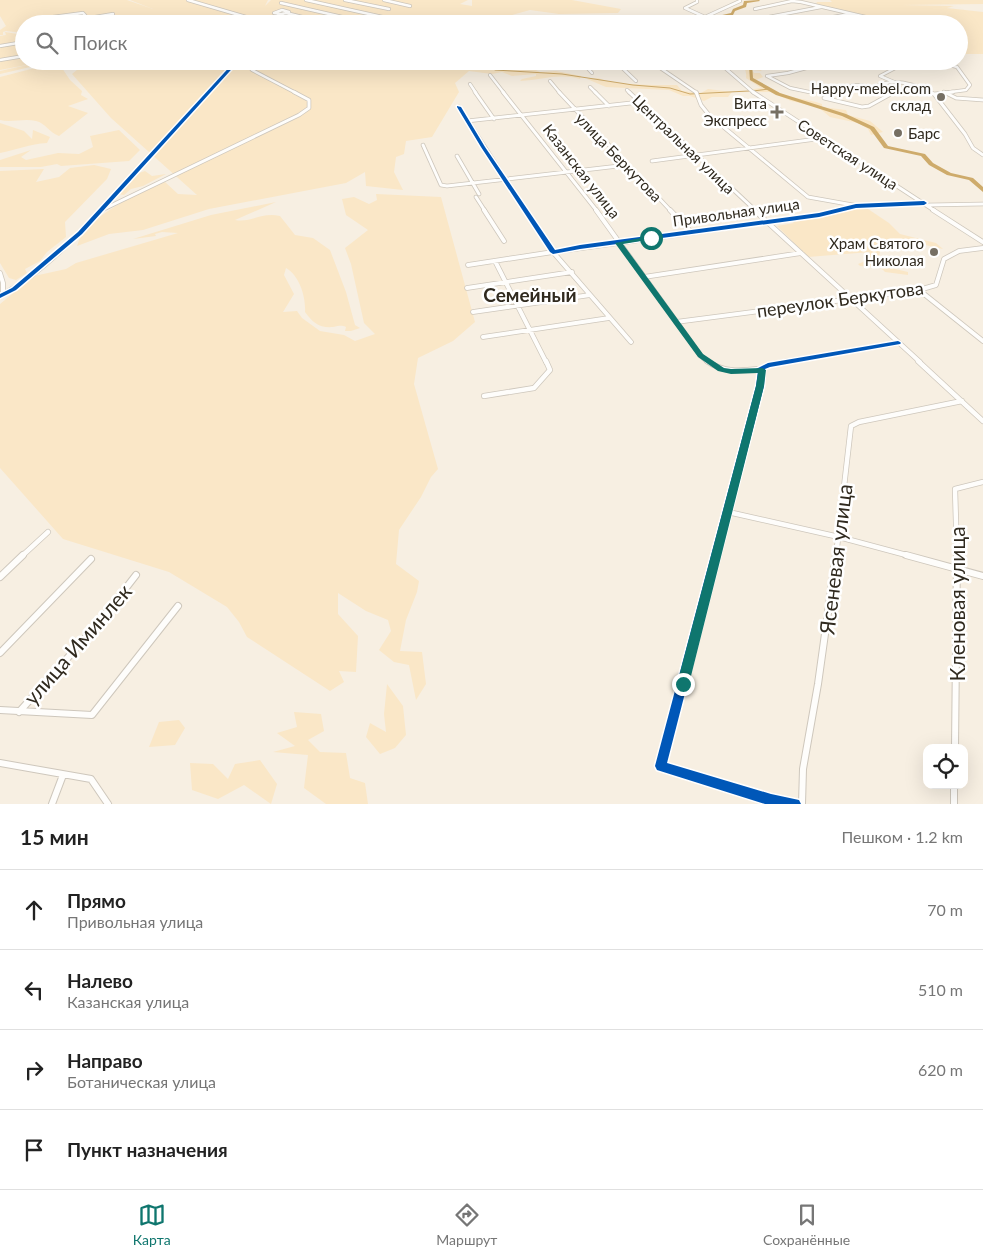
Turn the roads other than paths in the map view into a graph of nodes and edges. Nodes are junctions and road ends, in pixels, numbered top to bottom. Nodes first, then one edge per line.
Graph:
1 (188, 0) edge
2 (306, 0) edge
3 (316, 0) edge
4 (345, 0) edge
5 (384, 0) edge
6 (697, 0) edge
7 (790, 0) edge
8 (312, 1) junction
9 (740, 1) edge
10 (282, 3) dead end
11 (410, 6) dead end
12 (825, 6) junction
13 (296, 7) junction
14 (389, 9) dead end
15 (755, 9) dead end
16 (286, 12) junction
17 (852, 13) junction
18 (113, 14) dead end
19 (279, 14) joint
20 (68, 15) edge
21 (85, 15) edge
22 (107, 15) edge
23 (239, 15) edge
24 (296, 15) edge
25 (332, 15) edge
26 (374, 15) edge
27 (700, 15) edge
28 (708, 15) edge
29 (779, 15) edge
30 (841, 15) edge
31 (858, 15) edge
32 (15, 44) edge
33 (0, 46) edge
34 (15, 58) edge
35 (0, 60) edge
36 (229, 70) edge
37 (252, 70) edge
38 (589, 70) edge
39 (624, 70) edge
40 (666, 70) edge
41 (728, 70) edge
42 (799, 70) edge
43 (892, 70) edge
44 (960, 70) edge
45 (592, 73) dead end
46 (490, 75) dead end
47 (550, 80) dead end
48 (636, 81) dead end
49 (896, 82) junction
50 (470, 84) dead end
51 (590, 87) dead end
52 (874, 88) junction
53 (627, 90) dead end
54 (943, 91) junction
55 (809, 92) dead end
56 (934, 94) junction
57 (983, 100) edge
58 (640, 102) junction
59 (609, 106) junction
60 (459, 107) dead end
61 (574, 110) junction
62 (521, 115) junction
63 (494, 119) junction
64 (467, 121) junction
65 (824, 138) junction
66 (423, 145) dead end
67 (748, 149) junction
68 (698, 155) junction
69 (983, 155) edge
70 (457, 156) dead end
71 (652, 161) dead end
72 (627, 165) junction
73 (566, 172) junction
74 (504, 179) junction
75 (473, 183) junction
76 (925, 204) junction
77 (983, 204) edge
78 (856, 206) junction
79 (99, 212) junction
80 (768, 221) junction
81 (691, 232) junction
82 (504, 241) dead end
83 (983, 242) edge
84 (618, 243) junction
85 (983, 248) edge
86 (553, 252) junction
87 (801, 253) junction
88 (495, 260) junction
89 (468, 265) dead end
90 (572, 272) junction
91 (0, 273) edge
92 (644, 277) junction
93 (504, 282) junction
94 (467, 288) dead end
95 (919, 290) junction
96 (590, 294) junction
97 (1, 295) edge
98 (850, 299) junction
99 (516, 305) junction
100 (473, 312) dead end
101 (609, 318) junction
102 (676, 322) junction
103 (529, 330) junction
104 (483, 337) dead end
105 (983, 341) edge
106 (630, 342) dead end
107 (898, 343) junction
108 (760, 369) junction
109 (484, 396) dead end
110 (962, 401) junction
111 (983, 421) edge
112 (983, 482) edge
113 (728, 512) junction
114 (48, 532) dead end
115 (839, 537) junction
116 (91, 559) dead end
117 (958, 570) junction
118 (136, 575) dead end
119 (983, 576) edge
120 (0, 577) edge
121 (178, 606) dead end
122 (0, 653) edge
123 (0, 710) edge
124 (18, 712) junction
125 (955, 744) edge
126 (0, 763) edge
127 (63, 775) junction
128 (954, 789) edge
129 (52, 804) edge
130 (108, 804) edge
131 (795, 804) edge
132 (802, 804) edge
133 (954, 804) edge

1 - 23 street
2 - 8 street
3 - 8 street
4 - 14 street
5 - 11 street
6 - 27 street
7 - 12 street
7 - 15 street
8 - 13 street
8 - 26 street
9 - 28 street
10 - 13 street
12 - 17 street
12 - 29 street
13 - 16 street
13 - 25 street
16 - 19 street
16 - 19 street
16 - 24 street
17 - 30 street
17 - 31 street
18 - 22 street
20 - 21 street
32 - 33 street
34 - 35 street
36 - 79 street
37 - 79 street
38 - 45 street
39 - 48 street
40 - 67 street
41 - 65 street, Советская улица
42 - 55 street
43 - 49 street
44 - 54 street
46 - 62 street, Казанская улица
47 - 61 street, улица Беркутова
49 - 52 street
49 - 56 street
50 - 63 street
51 - 59 street
52 - 52 street
53 - 58 street, Центральная улица
54 - 56 street
54 - 57 street
56 - 69 street
58 - 59 street
58 - 68 street, Центральная улица
59 - 61 street
60 - 64 street
61 - 62 street
61 - 72 street, улица Беркутова
62 - 63 street
62 - 73 street, Казанская улица
63 - 64 street
64 - 74 street
65 - 67 street
65 - 76 street, Советская улица
66 - 75 street
67 - 68 street
67 - 78 street
68 - 71 street
68 - 80 street, Центральная улица
70 - 75 street
72 - 73 street
72 - 81 street, улица Беркутова
73 - 74 street
73 - 84 street, Казанская улица
74 - 75 street
74 - 86 street
75 - 82 street
76 - 77 street
76 - 78 street
76 - 83 street, Советская улица
78 - 80 street, Привольная улица
79 - 97 street
80 - 81 street, Привольная улица
80 - 87 street, Центральная улица
81 - 84 street, Привольная улица
84 - 86 street, Привольная улица
84 - 92 street, Казанская улица
85 - 95 street, переулок Беркутова
86 - 88 street, Привольная улица
86 - 90 street
87 - 92 street
87 - 98 street, Центральная улица
88 - 89 street, Привольная улица
88 - 93 street
90 - 93 street
90 - 96 street
91 - 97 street
92 - 102 street, Казанская улица
93 - 94 street
93 - 99 street
95 - 98 street, переулок Беркутова
95 - 105 street
96 - 99 street
96 - 101 street
98 - 102 street, переулок Беркутова
98 - 107 street, Центральная улица
99 - 100 street
99 - 103 street
101 - 103 street
101 - 106 street
102 - 108 street, Казанская улица
103 - 104 street
103 - 109 street
107 - 108 street, Казанская улица
107 - 110 street, Центральная улица
108 - 113 street
110 - 111 street, Центральная улица
110 - 115 street, Ясеневая улица
112 - 117 street, Кленовая улица
113 - 115 street
113 - 131 street
114 - 120 street
115 - 117 street
115 - 132 street, Ясеневая улица
116 - 122 street
117 - 119 street
117 - 125 street, Кленовая улица
118 - 124 street, улица Иминлек
121 - 124 street
123 - 124 street
126 - 127 street
127 - 129 street
127 - 130 street
128 - 133 street

